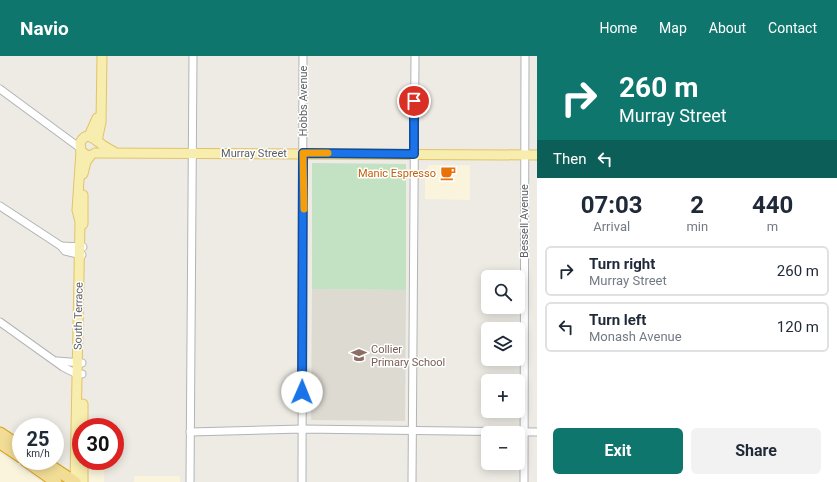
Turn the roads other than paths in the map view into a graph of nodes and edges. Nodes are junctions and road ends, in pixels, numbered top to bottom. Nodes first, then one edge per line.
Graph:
1 (99, 56) edge
2 (102, 56) edge
3 (193, 56) edge
4 (303, 56) edge
5 (415, 56) edge
6 (526, 56) edge
7 (0, 89) edge
8 (67, 137) junction
9 (85, 137) junction
10 (98, 142) junction
11 (80, 150) junction
12 (114, 152) junction
13 (192, 153) junction
14 (303, 153) junction
15 (93, 154) junction
16 (414, 154) junction
17 (525, 155) junction
18 (537, 155) edge
19 (0, 206) edge
20 (81, 251) junction
21 (0, 322) edge
22 (56, 361) junction
23 (80, 363) junction
24 (80, 374) junction
25 (82, 418) edge
26 (524, 426) edge
27 (302, 429) junction
28 (412, 431) junction
29 (190, 432) junction
30 (481, 432) edge
31 (525, 432) edge
32 (537, 432) edge
33 (0, 433) edge
34 (12, 441) edge
35 (0, 443) edge
36 (12, 452) edge
37 (39, 470) edge
38 (57, 470) edge
39 (83, 470) edge
40 (524, 470) edge
41 (56, 482) edge
42 (75, 482) edge
43 (84, 482) edge
44 (190, 482) edge
45 (302, 482) edge
46 (412, 482) edge
47 (524, 482) edge

1 - 9 main road
2 - 10 main road
3 - 13 street
4 - 14 street, Hobbs Avenue
5 - 16 street
6 - 17 street, Bessell Avenue
7 - 8 street
8 - 9 street
8 - 11 street
9 - 10 main road
9 - 11 main road
10 - 12 main road
10 - 15 main road
11 - 15 main road
11 - 20 main road, South Terrace
12 - 13 main road, Murray Street
12 - 15 main road, Murray Street
13 - 14 main road, Murray Street
13 - 29 street
14 - 16 main road, Murray Street
14 - 27 street, Hobbs Avenue
15 - 20 main road, South Terrace
16 - 17 main road, Murray Street
16 - 28 street
17 - 18 main road, Murray Street
17 - 26 street, Bessell Avenue
19 - 20 street
20 - 23 main road, South Terrace
21 - 22 street
22 - 23 street
22 - 24 street
23 - 24 main road, South Terrace
24 - 25 main road, South Terrace
24 - 42 main road, South Terrace
27 - 28 street
27 - 29 street
27 - 45 street, Hobbs Avenue
28 - 30 street
28 - 46 street
29 - 44 street
31 - 32 street
33 - 34 highway
35 - 36 highway
37 - 41 highway
38 - 42 highway
39 - 43 main road
40 - 47 street, Bessell Avenue

